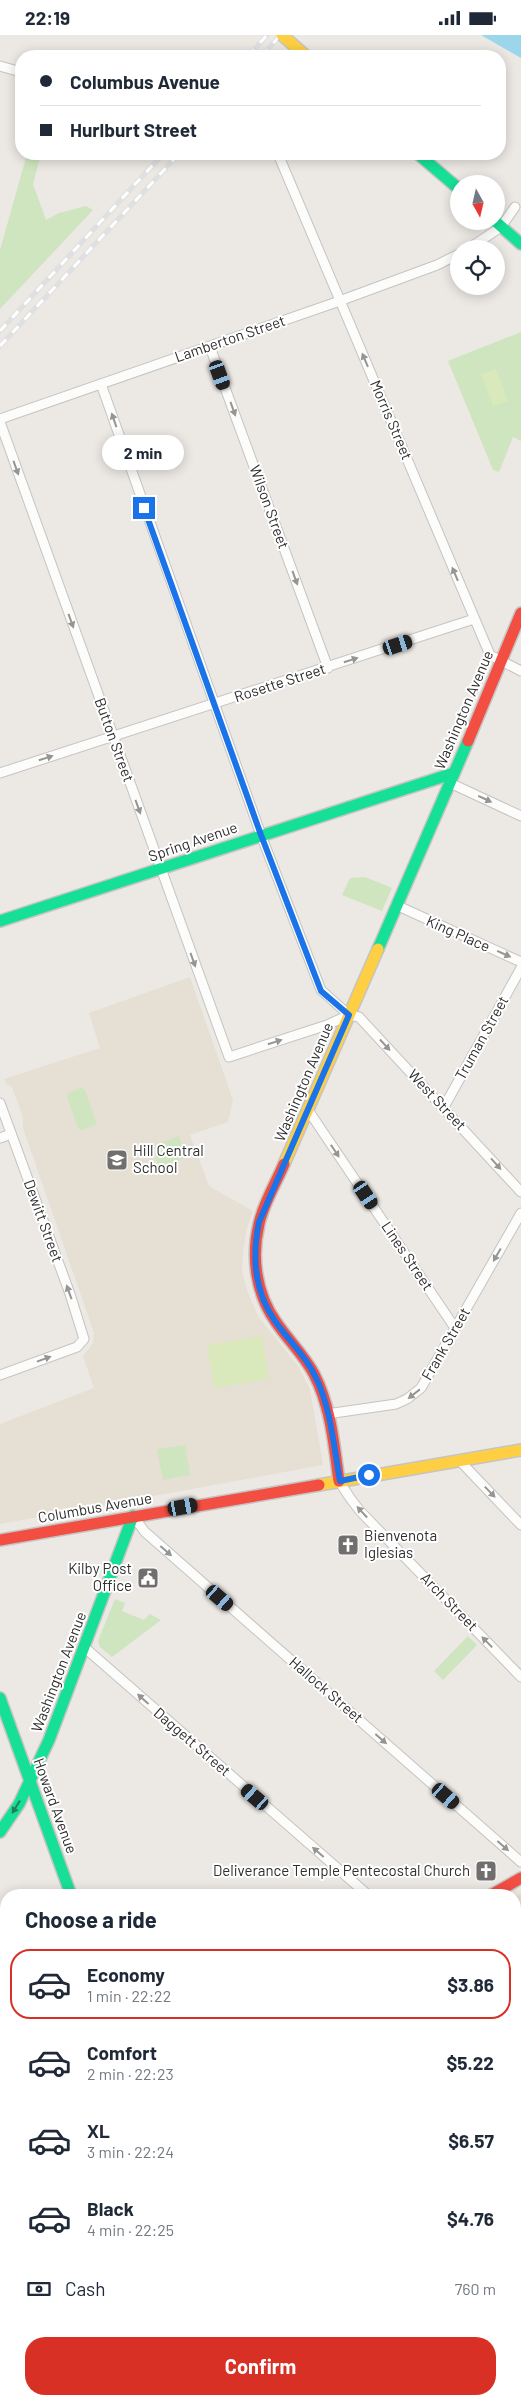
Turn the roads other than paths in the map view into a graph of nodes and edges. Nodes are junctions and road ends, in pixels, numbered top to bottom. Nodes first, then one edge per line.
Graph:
1 (282, 35) edge
2 (299, 50) edge
3 (0, 66) edge
4 (15, 70) edge
5 (281, 160) edge
6 (425, 160) edge
7 (450, 181) edge
8 (515, 207) dead end
9 (505, 217) edge
10 (491, 230) edge
11 (505, 230) edge
12 (479, 240) edge
13 (521, 244) edge
14 (450, 258) edge
15 (340, 300) junction
16 (210, 347) junction
17 (101, 385) junction
18 (0, 421) edge
19 (521, 613) edge
20 (474, 619) junction
21 (500, 661) junction
22 (328, 668) junction
23 (521, 671) edge
24 (214, 704) junction
25 (113, 737) junction
26 (0, 773) edge
27 (452, 778) junction
28 (521, 815) edge
29 (261, 835) junction
30 (160, 869) junction
31 (396, 905) junction
32 (0, 921) edge
33 (521, 962) edge
34 (521, 968) edge
35 (349, 1015) junction
36 (0, 1103) edge
37 (444, 1107) junction
38 (308, 1110) junction
39 (11, 1134) junction
40 (0, 1138) edge
41 (521, 1192) edge
42 (521, 1213) edge
43 (455, 1328) junction
44 (0, 1375) edge
45 (327, 1414) junction
46 (521, 1449) edge
47 (459, 1460) junction
48 (340, 1481) junction
49 (133, 1516) junction
50 (521, 1525) edge
51 (0, 1540) edge
52 (84, 1647) junction
53 (521, 1677) edge
54 (0, 1698) edge
55 (30, 1781) junction
56 (0, 1832) edge
57 (521, 1862) edge
58 (521, 1878) edge
59 (69, 1889) edge
60 (361, 1889) edge
61 (502, 1889) edge

1 - 2 main road, bridge
3 - 4 street
5 - 15 street, Morris Street
6 - 7 main road
8 - 9 street
10 - 12 street
11 - 13 main road
14 - 15 street, Lamberton Street
15 - 16 street, Lamberton Street
20 -> 15 street, Morris Street
16 - 17 street, Lamberton Street
16 -> 22 street, Wilson Street
17 - 18 street, Lamberton Street
24 -> 17 street, West Street
18 -> 25 street, Button Street
19 - 21 main road, Washington Avenue
20 - 21 street, Morris Street
22 -> 20 street, Rosette Street
21 - 23 street, Morris Street
21 - 27 main road, Washington Avenue
22 - 24 street, Rosette Street
24 - 25 street, Rosette Street
24 - 29 street, West Street
26 -> 25 street, Rosette Street
25 -> 30 street, Button Street
27 -> 28 street
27 - 29 main road, Spring Avenue
27 - 31 main road, Washington Avenue
29 - 30 main road, Spring Avenue
29 - 35 street, West Street
30 - 32 main road, Spring Avenue
30 -> 35 street, Button Street
31 -> 33 street, King Place
31 - 35 main road, Washington Avenue
34 - 37 street, Truman Street
35 -> 37 street, West Street
35 - 38 main road, Washington Avenue
36 - 39 street, Dewitt Street
37 -> 41 street, West Street
38 -> 43 street, Lines Street
38 - 45 main road, Washington Avenue
39 - 40 street
44 -> 39 street, Dewitt Street
42 -> 43 street, Frank Street
43 -> 45 street, Frank Street
45 - 48 main road, Washington Avenue
46 - 47 main road, Columbus Avenue
47 - 48 main road, Columbus Avenue
47 -> 50 street
48 - 49 main road, Columbus Avenue
53 -> 48 street, Arch Street
49 - 51 main road, Columbus Avenue
49 - 52 main road, Washington Avenue
49 -> 57 street, Hallock Street
52 - 55 main road, Washington Avenue
60 -> 52 street, Daggett Street
54 - 55 main road, Howard Avenue
55 -> 56 main road, Washington Avenue
55 - 59 main road, Howard Avenue
58 - 61 main road

